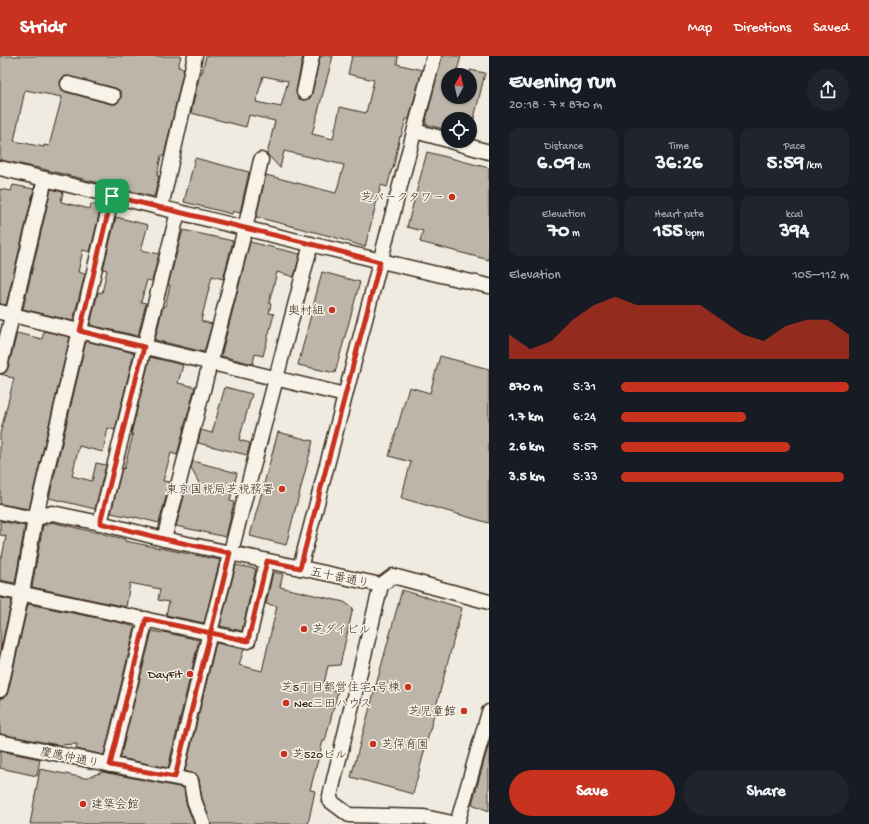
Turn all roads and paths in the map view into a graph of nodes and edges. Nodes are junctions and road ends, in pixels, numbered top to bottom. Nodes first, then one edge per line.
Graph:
1 (195, 56) edge
2 (312, 56) edge
3 (434, 56) edge
4 (68, 84) dead end
5 (304, 92) dead end
6 (113, 96) dead end
7 (416, 125) junction
8 (441, 137) edge
9 (474, 148) edge
10 (489, 152) edge
11 (261, 160) dead end
12 (0, 168) edge
13 (46, 179) junction
14 (112, 196) junction
15 (161, 207) junction
16 (178, 212) junction
17 (245, 228) junction
18 (311, 244) junction
19 (380, 262) junction
20 (489, 286) edge
21 (6, 313) edge
22 (80, 331) junction
23 (144, 347) junction
24 (210, 362) junction
25 (0, 366) edge
26 (276, 378) junction
27 (345, 395) junction
28 (0, 512) edge
29 (35, 519) junction
30 (100, 523) junction
31 (164, 539) junction
32 (230, 553) junction
33 (267, 561) junction
34 (300, 568) junction
35 (380, 585) junction
36 (0, 589) edge
37 (22, 593) junction
38 (489, 602) edge
39 (146, 619) junction
40 (210, 632) junction
41 (0, 690) edge
42 (489, 712) edge
43 (0, 742) edge
44 (110, 765) junction
45 (175, 777) junction
46 (349, 819) edge
47 (203, 824) edge
48 (457, 824) edge

1 - 15 street
2 - 5 street
3 - 7 street
4 - 6 street
7 - 8 street
7 - 19 street
9 - 10 street
11 - 17 street
12 - 13 street
13 - 14 street
13 - 21 street
14 - 15 street
14 - 22 street
15 - 16 street
16 - 17 street
16 - 23 street
17 - 18 street
17 - 24 street
18 - 19 street
18 - 26 street
19 - 20 street
19 - 27 street
21 - 22 street
21 - 25 street
22 - 23 street
22 - 29 street
23 - 24 street
23 - 30 street
24 - 26 street
24 - 31 street
26 - 27 street
26 - 32 street
27 - 34 street
28 - 29 street
29 - 30 street, 五十番通り
29 - 37 street
30 - 31 street, 五十番通り
31 - 32 street, 五十番通り
32 - 33 street, 五十番通り
32 - 40 street
33 - 34 street, 五十番通り
33 - 40 street
34 - 35 street, 五十番通り
35 - 38 street, 五十番通り
35 - 46 street
36 - 37 street
37 - 39 street
37 - 41 street
39 - 40 street
39 - 44 street
40 - 45 street
42 - 48 street
43 - 44 street, 慶應仲通り
44 - 45 street, 慶應仲通り
45 - 47 street, 慶應仲通り
46 - 48 street

